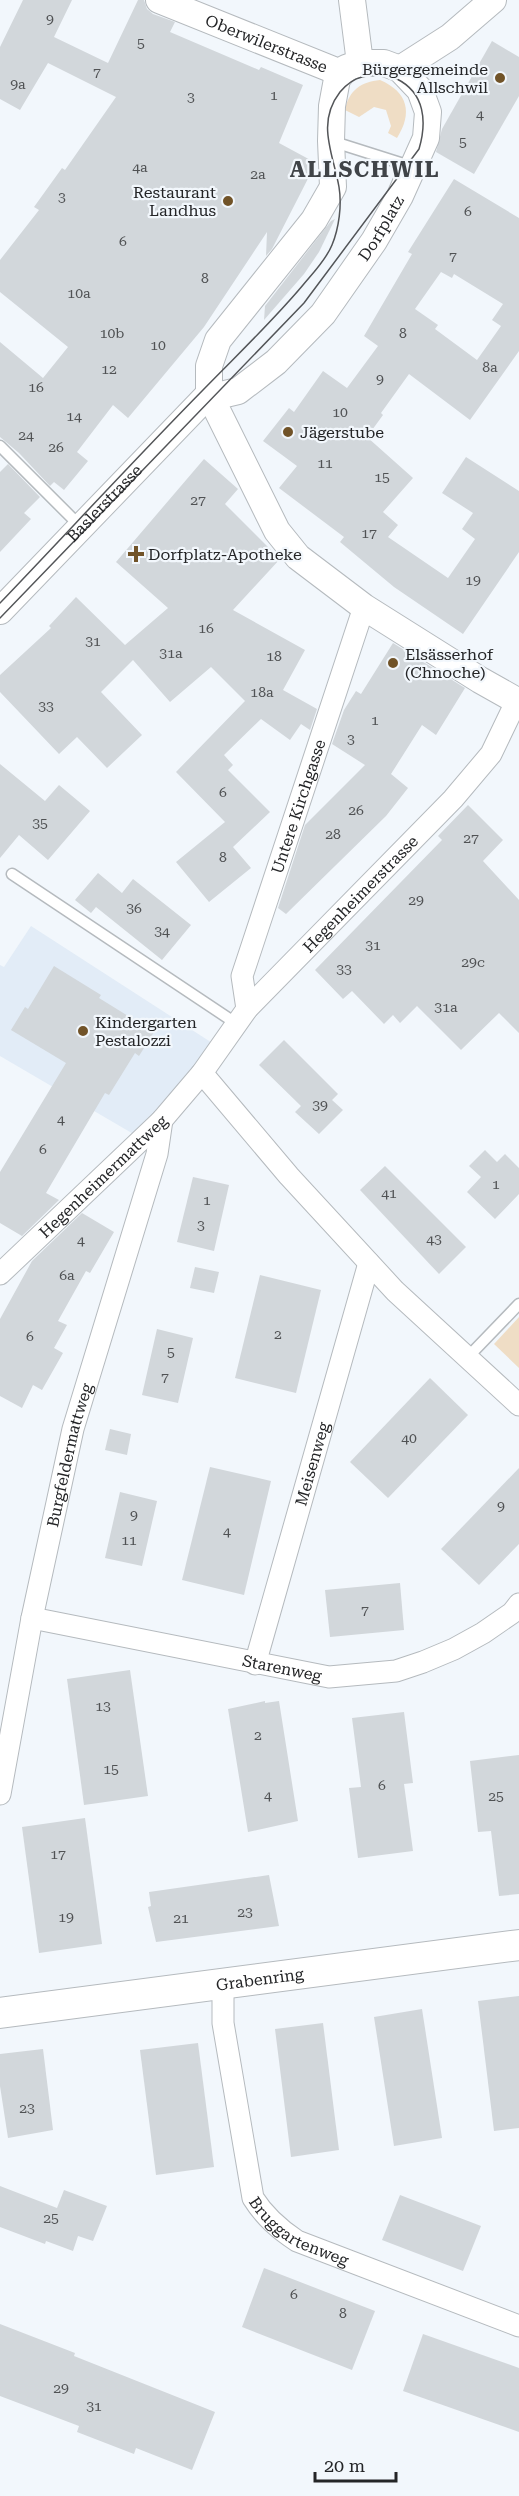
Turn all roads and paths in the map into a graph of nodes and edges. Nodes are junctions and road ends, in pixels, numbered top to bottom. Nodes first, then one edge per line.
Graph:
1 (159, 0) edge
2 (352, 0) edge
3 (493, 0) edge
4 (351, 68) junction
5 (400, 69) junction
6 (331, 141) junction
7 (413, 167) junction
8 (208, 394) junction
9 (0, 446) edge
10 (80, 526) junction
11 (4, 600) edge
12 (364, 607) junction
13 (518, 702) edge
14 (12, 874) dead end
15 (242, 1016) junction
16 (202, 1073) junction
17 (162, 1120) junction
18 (369, 1263) junction
19 (0, 1274) edge
20 (519, 1304) edge
21 (467, 1358) junction
22 (519, 1406) edge
23 (519, 1604) edge
24 (32, 1618) junction
25 (255, 1664) junction
26 (0, 1794) edge
27 (519, 1945) edge
28 (223, 1983) junction
29 (0, 2013) edge
30 (519, 2326) edge

1 - 4 street, Oberwilerstrasse
2 - 4 street
3 - 5 street
4 - 5 street
4 - 6 street
5 - 7 street, Dorfplatz
6 - 7 lane
6 - 8 street
7 - 8 street, Dorfplatz
8 - 10 street, Baslerstrasse
8 - 12 street, Hegenheimerstrasse
9 - 10 lane
10 - 11 street, Baslerstrasse
12 - 13 street, Hegenheimerstrasse
12 - 15 street, Untere Kirchgasse
13 - 15 street, Hegenheimerstrasse
14 - 15 lane
15 - 16 street, Hegenheimerstrasse
16 - 17 street, Hegenheimermattweg
16 - 18 street
17 - 19 street, Hegenheimermattweg
17 - 24 street, Burgfeldermattweg
18 - 21 street
18 - 25 street, Meisenweg
20 - 21 lane
21 - 22 street
23 - 25 street, Starenweg
24 - 25 street, Starenweg
24 - 26 street, Burgfeldermattweg
27 - 28 main road, Grabenring
28 - 29 main road, Grabenring
28 - 30 street, Bruggartenweg

